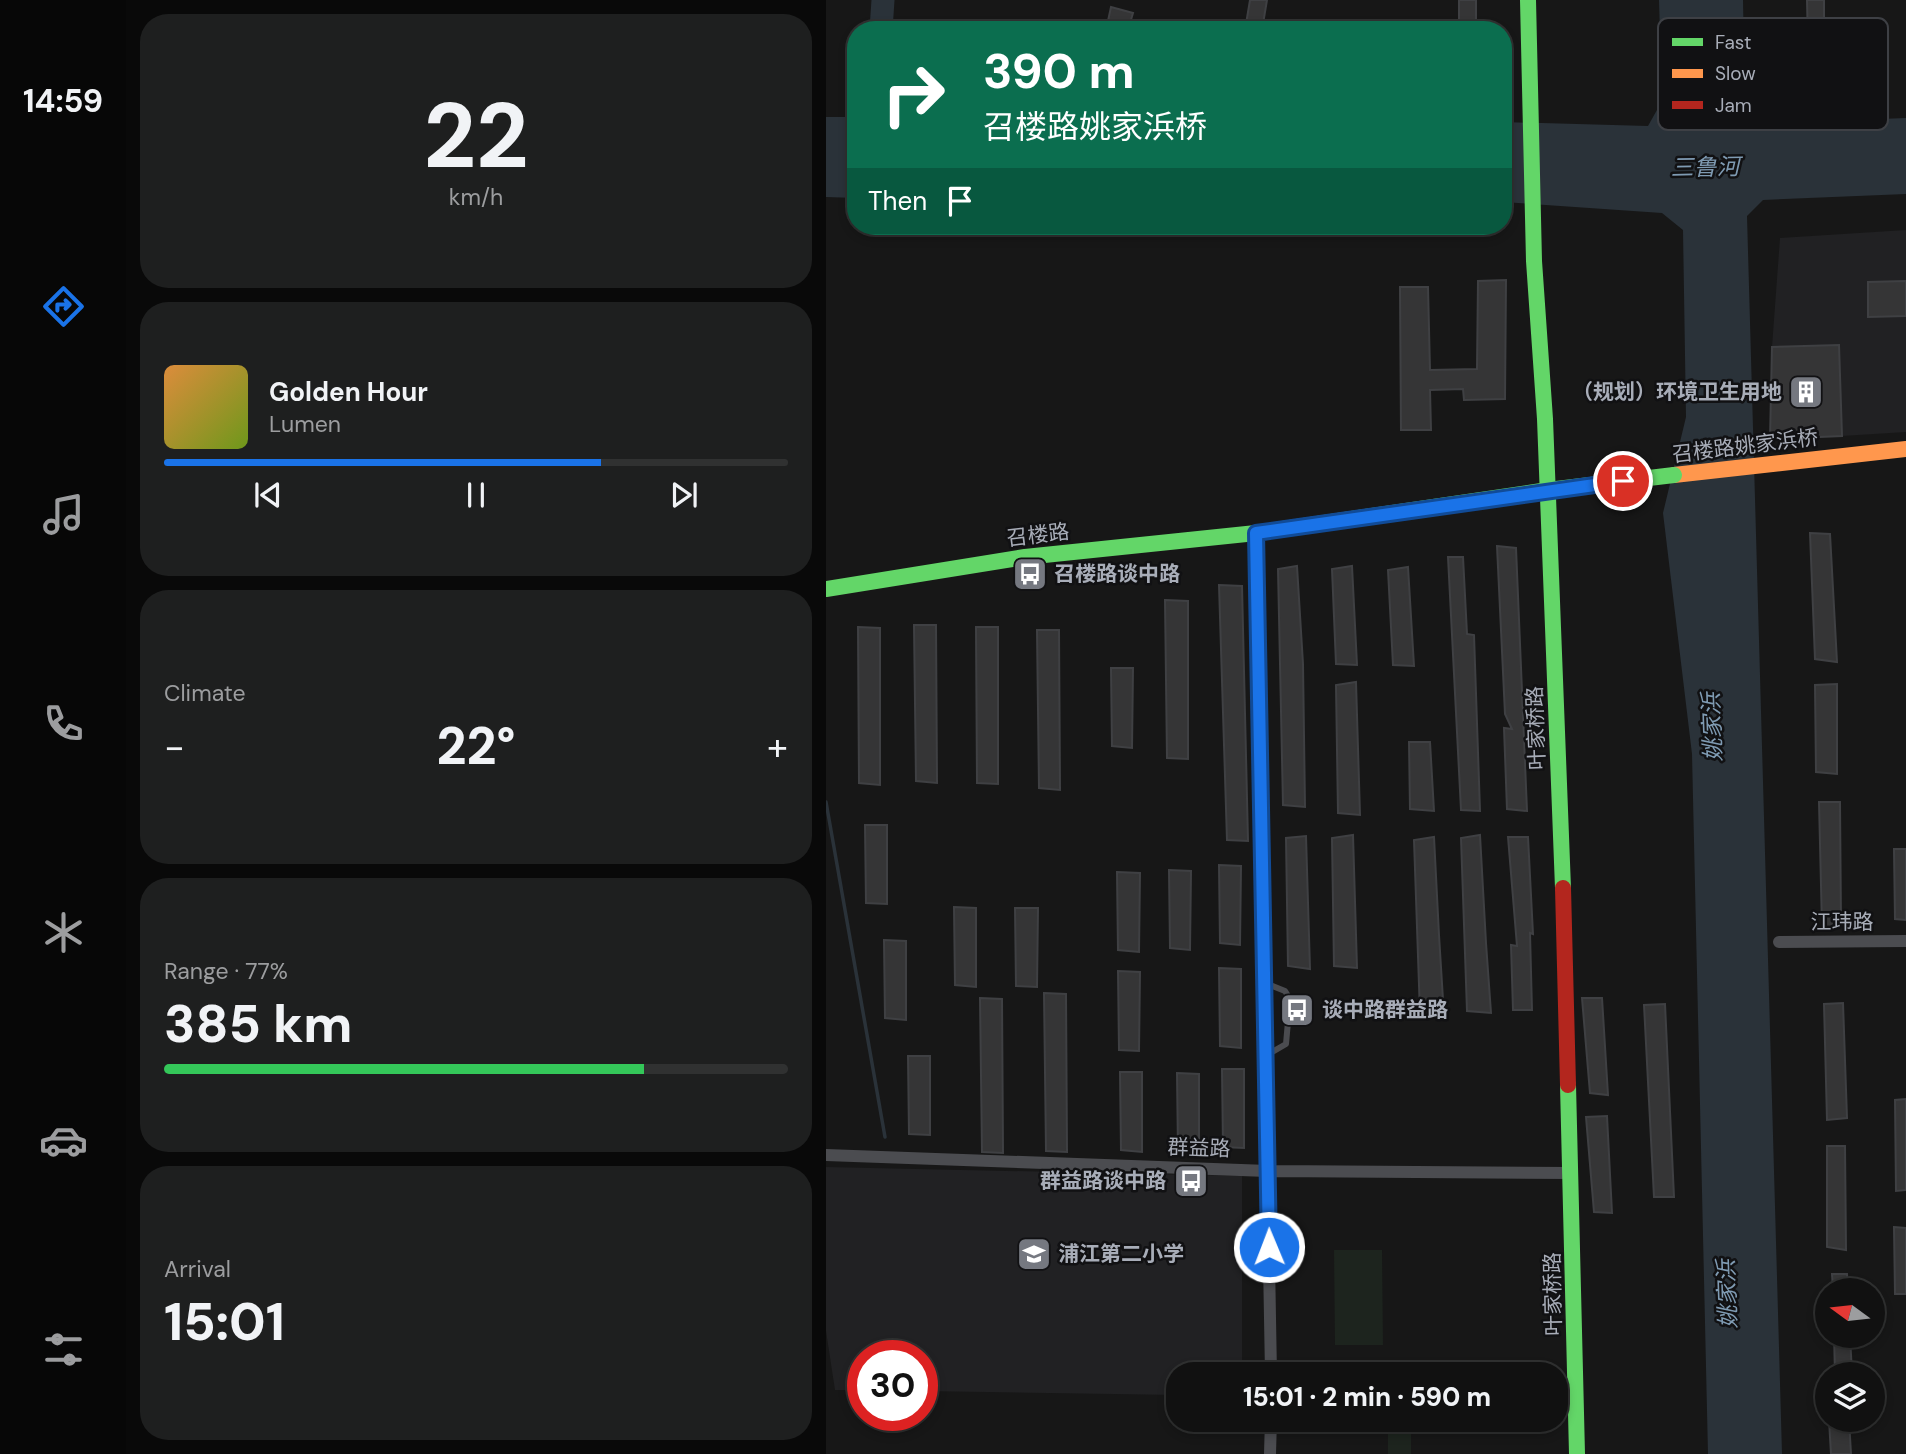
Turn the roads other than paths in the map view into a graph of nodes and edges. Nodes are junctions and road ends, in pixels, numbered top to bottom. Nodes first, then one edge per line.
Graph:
1 (1528, 0) edge
2 (1906, 449) edge
3 (1256, 533) junction
4 (826, 589) edge
5 (1906, 941) edge
6 (1779, 942) dead end
7 (1265, 983) junction
8 (1267, 1055) junction
9 (826, 1155) edge
10 (1268, 1171) junction
11 (1571, 1173) junction
12 (1270, 1362) edge
13 (1271, 1432) edge
14 (1270, 1454) edge
15 (1577, 1454) edge

1 - 11 street, 叶家桥路
2 - 3 street, 召楼路姚家浜桥, bridge
3 - 4 street, 召楼路
3 - 7 street
5 - 6 street, 江玮路
7 - 8 street
7 - 8 lane
8 - 10 street
9 - 10 street, 群益路
10 - 11 street, 群益路
10 - 12 street
11 - 15 street, 叶家桥路
13 - 14 street

